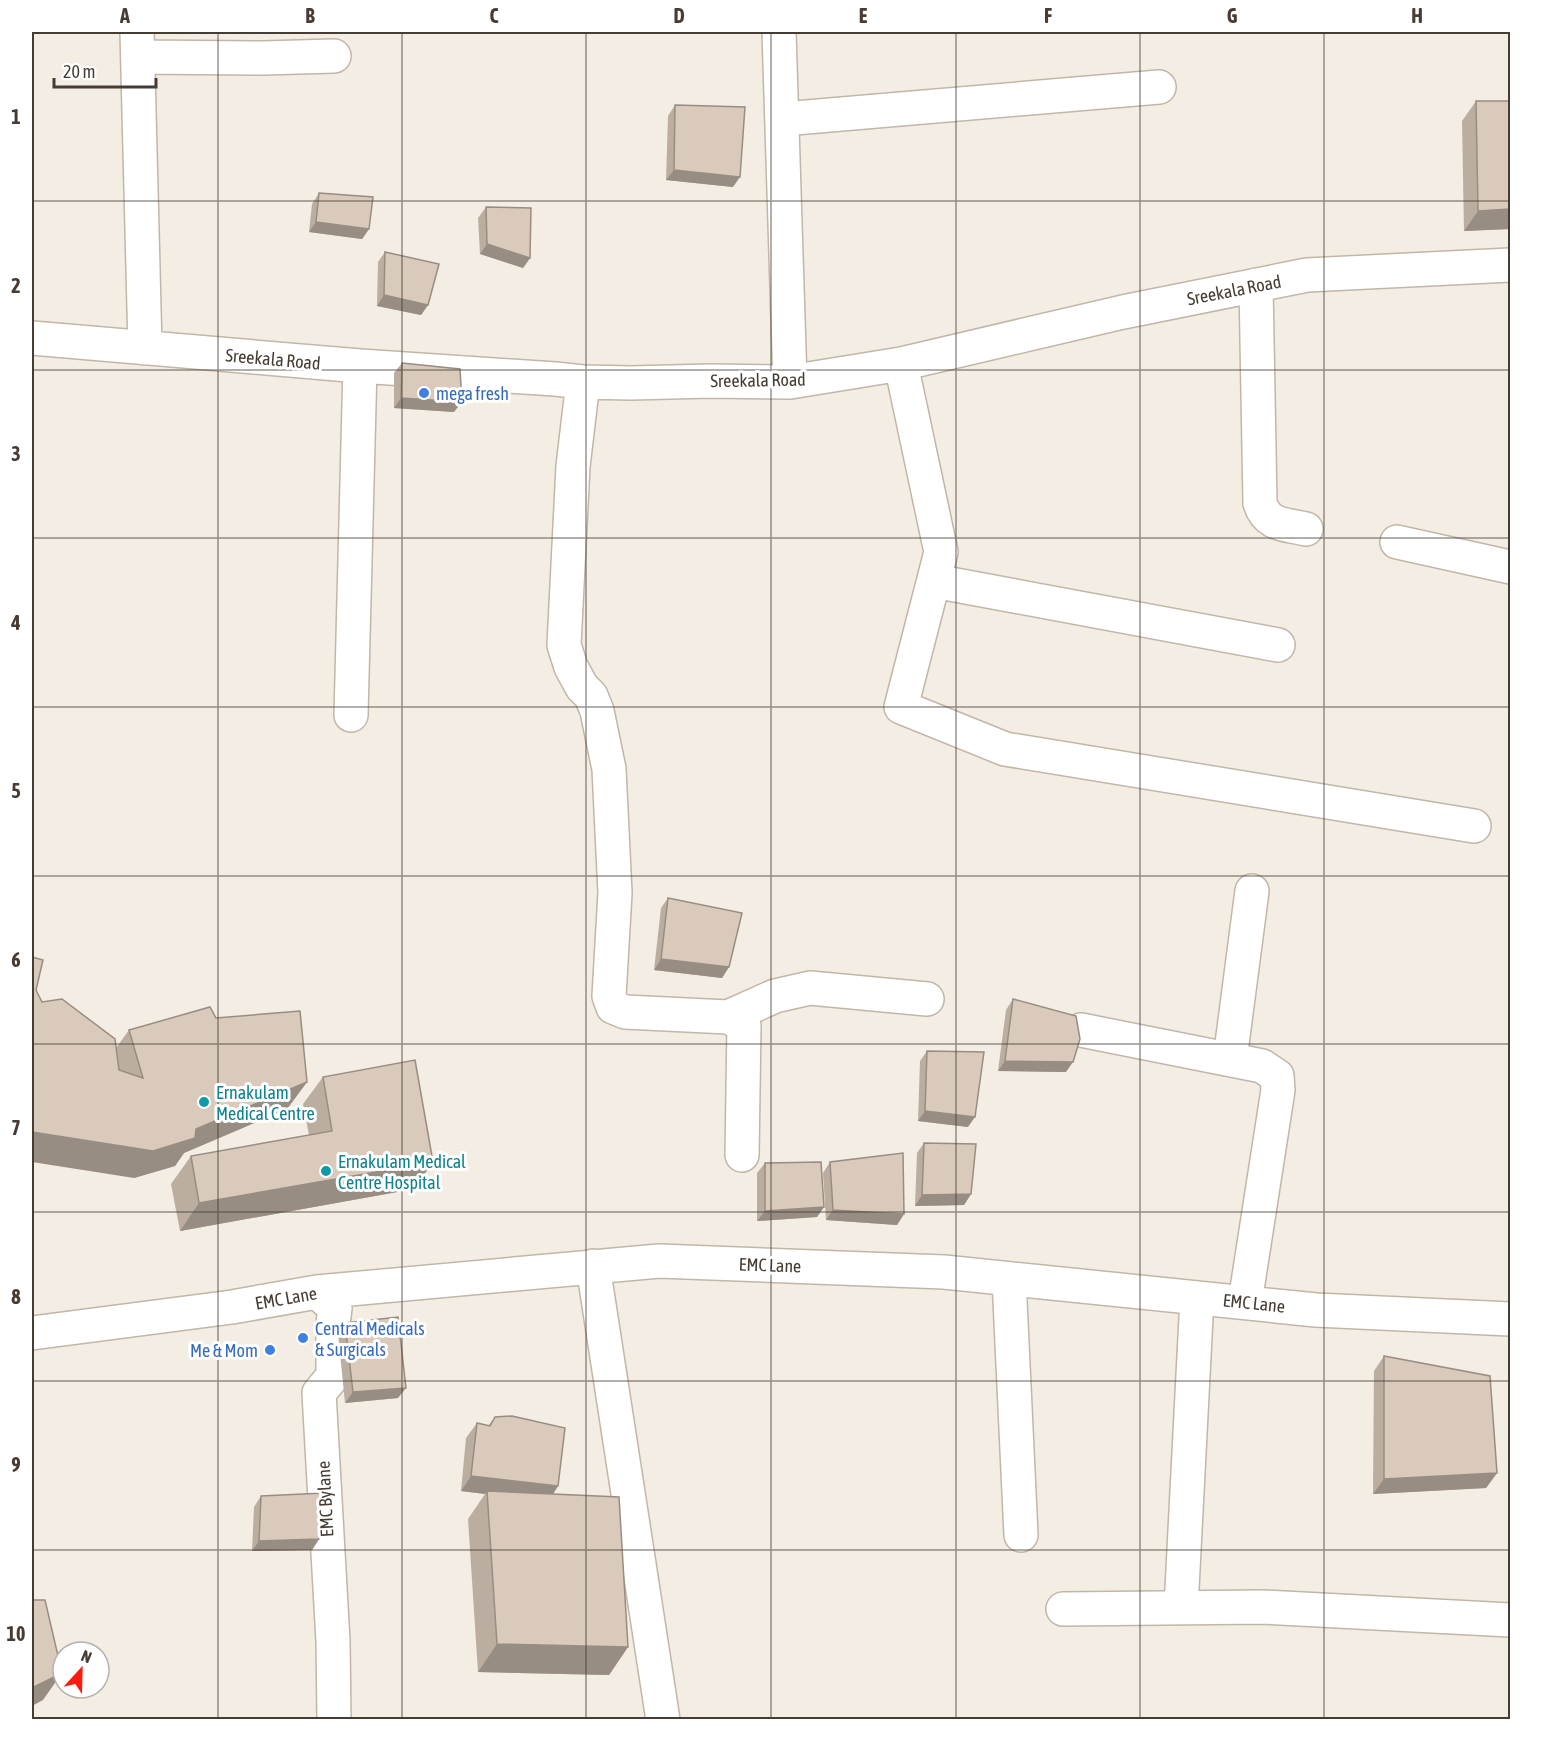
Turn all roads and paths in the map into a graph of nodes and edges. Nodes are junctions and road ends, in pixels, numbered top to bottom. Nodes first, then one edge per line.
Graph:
1 (779, 32) edge
2 (138, 44) edge
3 (334, 56) dead end
4 (1159, 87) dead end
5 (783, 119) junction
6 (1510, 265) edge
7 (1256, 285) junction
8 (32, 338) edge
9 (145, 348) junction
10 (901, 364) junction
11 (360, 366) junction
12 (584, 382) junction
13 (790, 382) junction
14 (1306, 529) dead end
15 (1397, 542) dead end
16 (1510, 567) edge
17 (934, 581) junction
18 (1278, 645) dead end
19 (351, 715) dead end
20 (1474, 826) dead end
21 (1252, 891) dead end
22 (927, 999) dead end
23 (728, 1017) junction
24 (1081, 1030) edge
25 (1230, 1059) junction
26 (742, 1155) dead end
27 (593, 1266) junction
28 (1009, 1279) junction
29 (317, 1292) junction
30 (1197, 1298) junction
31 (1245, 1302) junction
32 (1510, 1319) edge
33 (32, 1333) edge
34 (1021, 1535) dead end
35 (1181, 1608) junction
36 (1063, 1609) dead end
37 (1510, 1620) edge
38 (334, 1719) edge
39 (663, 1719) edge

1 - 5 street
2 - 3 street
2 - 9 street
4 - 5 street
5 - 13 street
6 - 7 street, Sreekala Road
7 - 10 street, Sreekala Road
7 - 14 street
8 - 9 street, Sreekala Road
9 - 11 street, Sreekala Road
10 - 13 street, Sreekala Road
10 - 17 street
11 - 12 street, Sreekala Road
11 - 19 street
12 - 13 street, Sreekala Road
12 - 23 street
15 - 16 street
17 - 18 street
17 - 20 street
21 - 25 street
22 - 23 street
23 - 26 street
24 - 25 street
25 - 31 street
27 - 28 street, EMC Lane
27 - 29 street, EMC Lane
27 - 39 street
28 - 30 street, EMC Lane
28 - 34 street
29 - 33 street, EMC Lane
29 - 38 street, EMC Bylane
30 - 31 street, EMC Lane
30 - 35 street
31 - 32 street, EMC Lane
35 - 36 street
35 - 37 street

